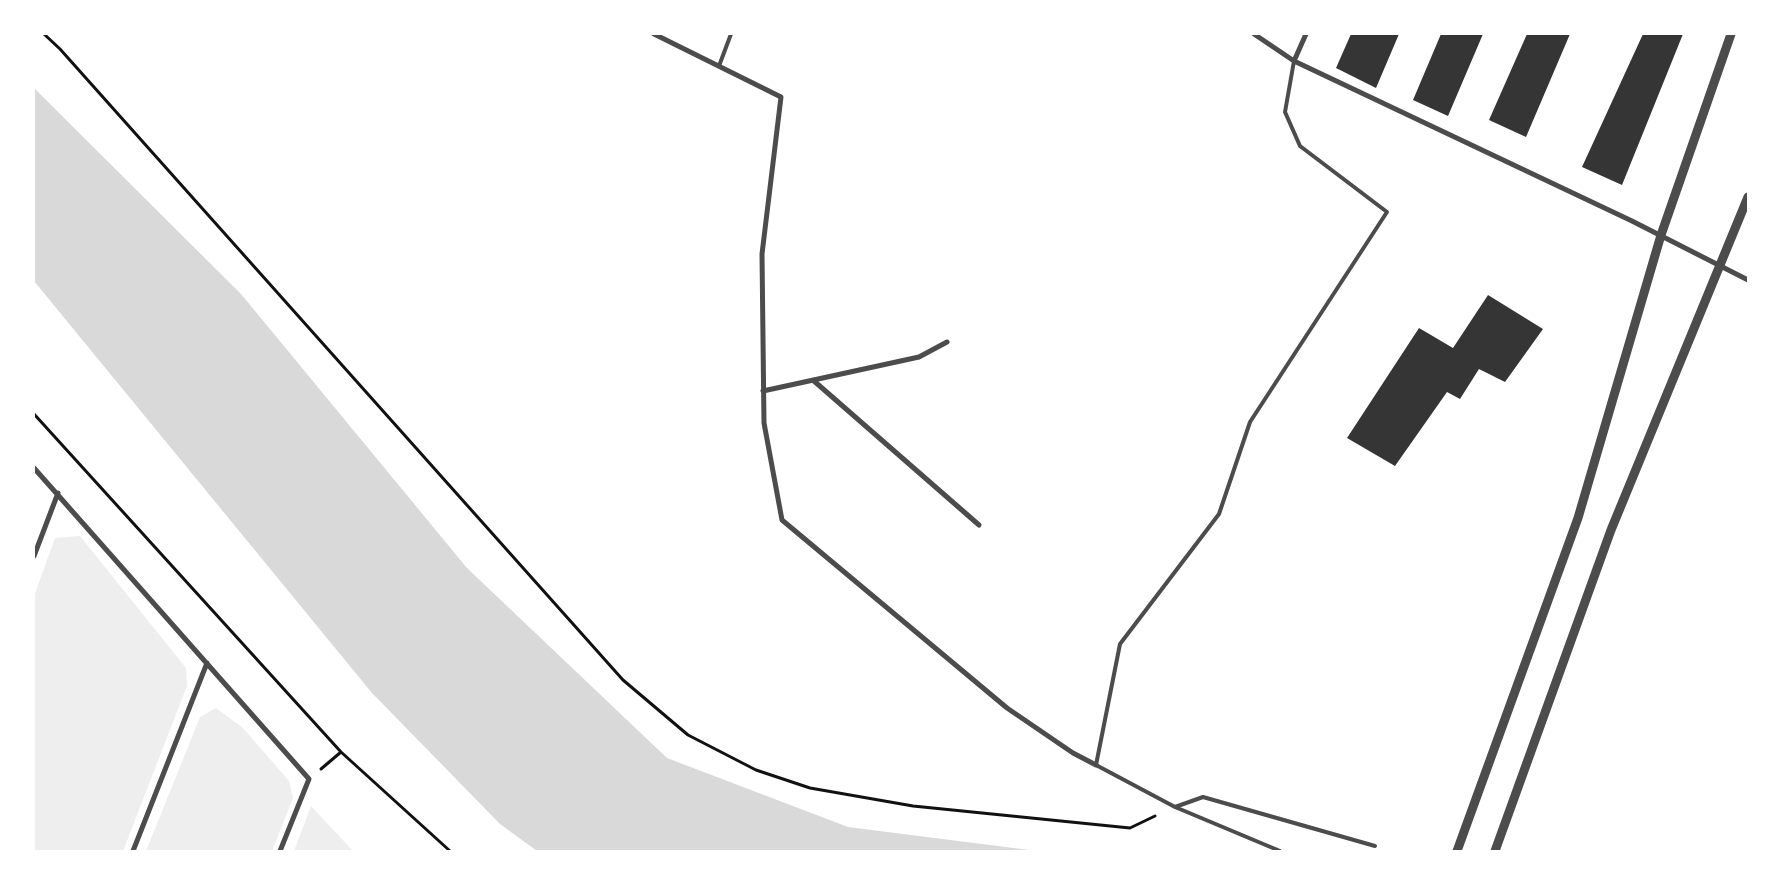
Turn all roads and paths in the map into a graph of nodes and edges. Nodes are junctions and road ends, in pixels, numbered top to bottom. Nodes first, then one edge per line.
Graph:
1 (44, 34) edge
2 (654, 34) edge
3 (731, 34) edge
4 (1254, 34) edge
5 (1306, 34) edge
6 (1731, 34) edge
7 (1294, 61) junction
8 (719, 66) junction
9 (1748, 196) edge
10 (1660, 235) junction
11 (1720, 266) junction
12 (1748, 280) edge
13 (947, 342) dead end
14 (814, 381) junction
15 (763, 391) junction
16 (34, 414) edge
17 (34, 468) edge
18 (58, 493) junction
19 (979, 525) dead end
20 (34, 556) edge
21 (207, 663) junction
22 (341, 752) junction
23 (1096, 765) junction
24 (309, 779) junction
25 (1175, 807) junction
26 (1375, 846) dead end
27 (133, 851) edge
28 (280, 851) edge
29 (450, 851) edge
30 (1280, 851) edge
31 (1457, 851) edge
32 (1495, 851) edge

1 - 25 path
2 - 8 street
3 - 8 lane
4 - 7 street
5 - 7 street
6 - 10 street
7 - 10 street
7 - 23 lane
8 - 15 street
9 - 11 street
10 - 11 street
10 - 31 street
11 - 12 street
11 - 32 street
13 - 14 street
14 - 15 street
14 - 19 street
15 - 23 street
16 - 22 path
17 - 18 street
18 - 20 street
18 - 21 street
21 - 24 street
21 - 27 street
22 - 24 path
22 - 29 path
23 - 25 lane
24 - 28 street
25 - 26 lane
25 - 30 lane

